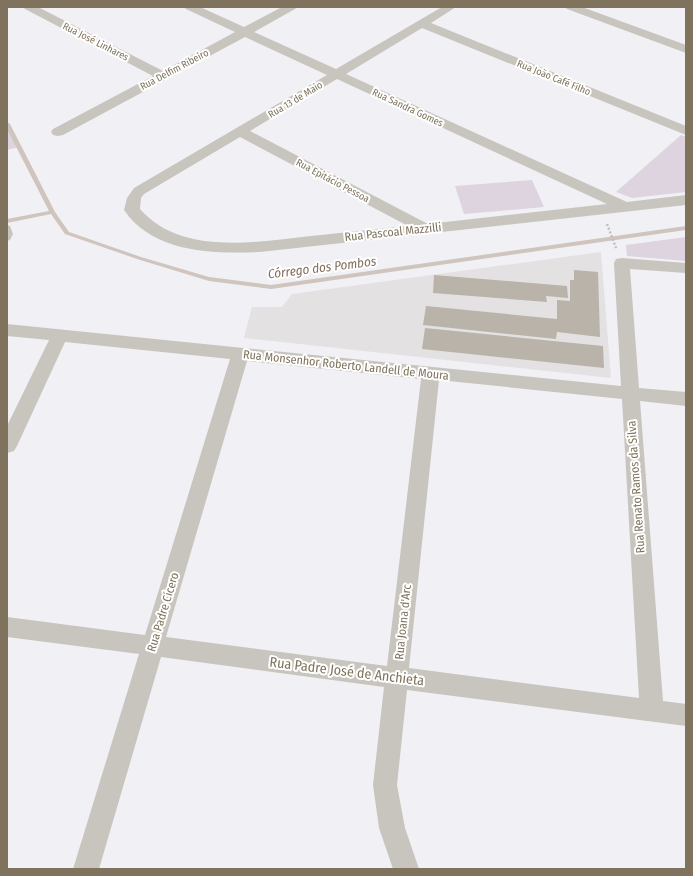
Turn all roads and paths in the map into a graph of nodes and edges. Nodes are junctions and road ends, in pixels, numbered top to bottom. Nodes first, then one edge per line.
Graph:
1 (29, 7) edge
2 (190, 7) edge
3 (291, 7) edge
4 (450, 7) edge
5 (571, 7) edge
6 (422, 24) junction
7 (244, 32) junction
8 (686, 49) edge
9 (336, 74) junction
10 (163, 76) junction
11 (240, 131) junction
12 (686, 131) edge
13 (58, 132) dead end
14 (139, 191) joint
15 (686, 200) edge
16 (626, 207) junction
17 (607, 226) dead end
18 (426, 229) junction
19 (614, 243) dead end
20 (686, 268) edge
21 (7, 330) edge
22 (60, 335) junction
23 (240, 354) junction
24 (431, 373) junction
25 (630, 394) junction
26 (686, 399) edge
27 (7, 446) edge
28 (7, 627) edge
29 (153, 646) junction
30 (397, 677) junction
31 (652, 711) junction
32 (686, 715) edge
33 (86, 869) edge
34 (406, 869) edge

1 - 10 street, Rua José Linhares
2 - 7 street, Rua Sandra Gomes
3 - 7 street, Rua Delfim Ribeiro
4 - 6 street, Rua 13 de Maio
5 - 8 street
6 - 9 street, Rua 13 de Maio
6 - 12 street, Rua João Café Filho
7 - 9 street, Rua Sandra Gomes
7 - 10 street, Rua Delfim Ribeiro
9 - 11 street, Rua 13 de Maio
9 - 16 street, Rua Sandra Gomes
10 - 13 street, Rua Delfim Ribeiro
11 - 14 street, Rua 13 de Maio
11 - 18 street, Rua Epitácio Pessoa
14 - 18 street, Rua Pascoal Mazzilli
15 - 16 street, Rua Pascoal Mazzilli
16 - 18 street, Rua Pascoal Mazzilli
17 - 19 path
20 - 25 street, Rua Renato Ramos da Silva
21 - 22 street, Rua Monsenhor Roberto Landell de Moura
22 - 23 street, Rua Monsenhor Roberto Landell de Moura
22 - 27 street
23 - 24 street, Rua Monsenhor Roberto Landell de Moura
23 - 29 street, Rua Padre Cícero
24 - 25 street, Rua Monsenhor Roberto Landell de Moura
24 - 30 street, Rua Joana d'Arc
25 - 26 street, Rua Monsenhor Roberto Landell de Moura
25 - 31 street, Rua Renato Ramos da Silva
28 - 29 street, Rua Padre José de Anchieta
29 - 30 street, Rua Padre José de Anchieta
29 - 33 street, Rua Padre Cícero
30 - 31 street, Rua Padre José de Anchieta
30 - 34 street, Rua Joana d'Arc
31 - 32 street, Rua Padre José de Anchieta

